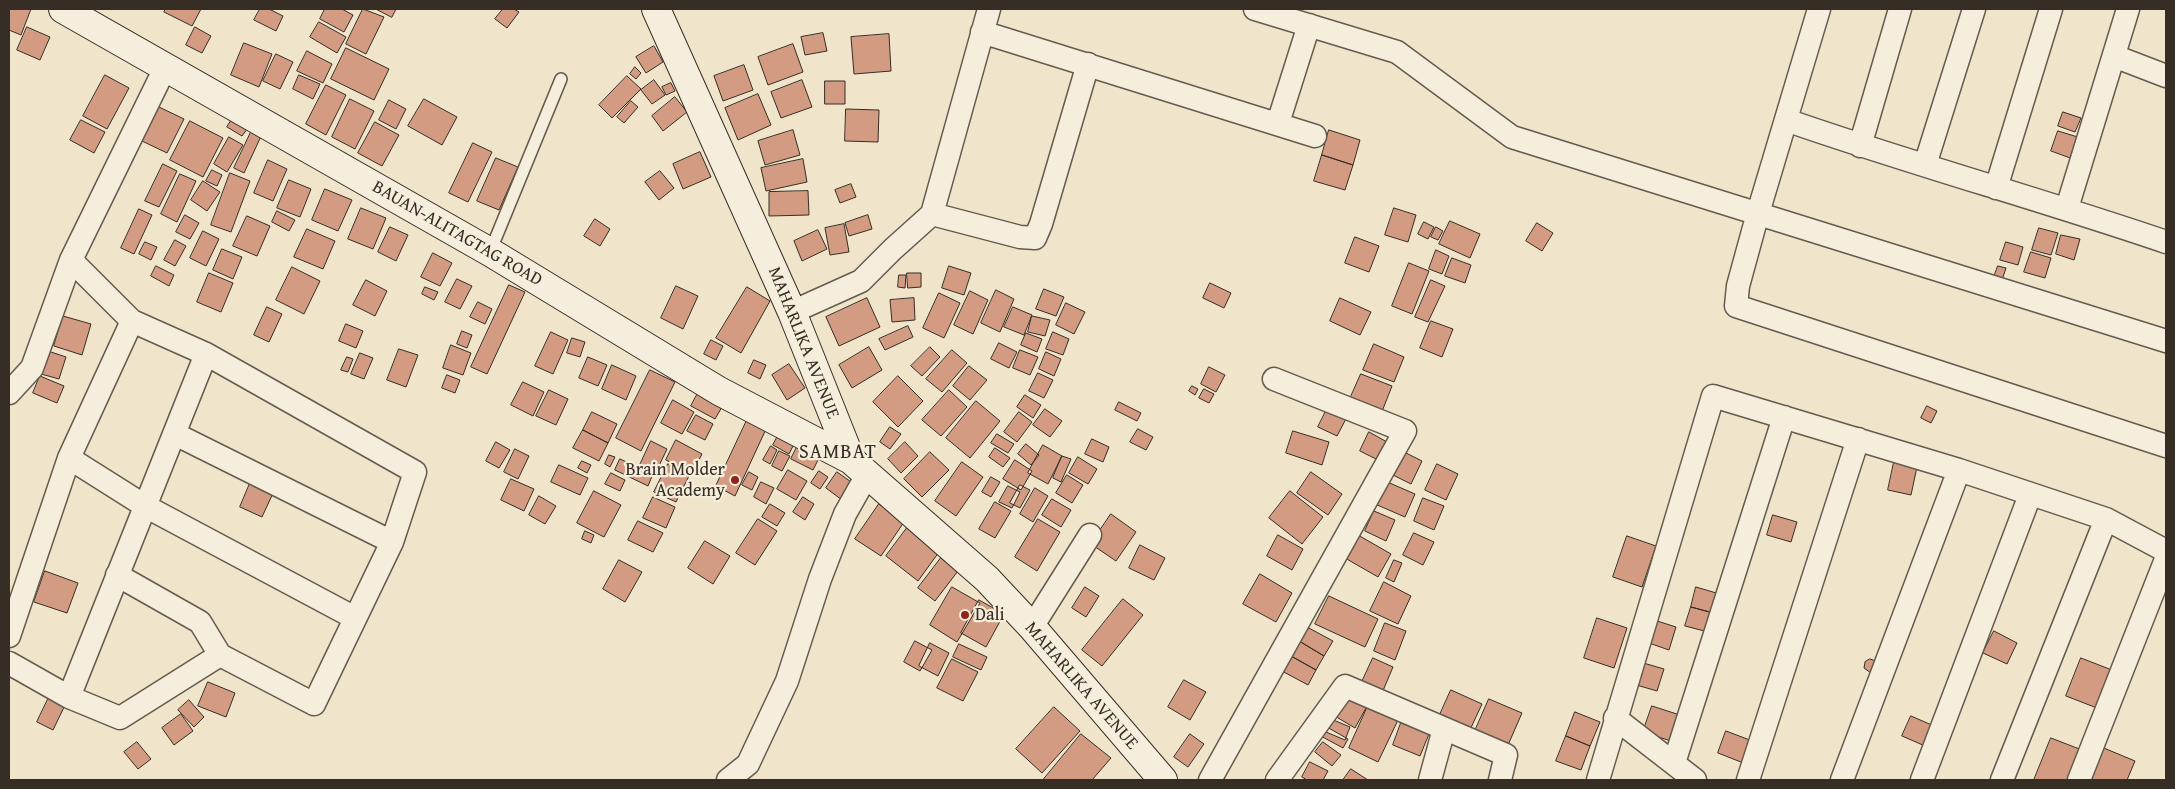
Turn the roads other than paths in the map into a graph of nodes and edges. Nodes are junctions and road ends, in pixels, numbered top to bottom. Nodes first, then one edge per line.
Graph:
1 (63, 9) edge
2 (656, 9) edge
3 (989, 9) edge
4 (1255, 9) edge
5 (1820, 9) edge
6 (1900, 9) edge
7 (1974, 9) edge
8 (2051, 9) edge
9 (2128, 9) edge
10 (1309, 25) junction
11 (982, 32) junction
12 (2114, 56) junction
13 (1088, 64) junction
14 (165, 68) junction
15 (2166, 76) edge
16 (561, 79) dead end
17 (1786, 120) junction
18 (1278, 124) junction
19 (1315, 136) dead end
20 (1860, 146) junction
21 (1925, 165) junction
22 (1996, 188) junction
23 (2067, 208) junction
24 (1758, 213) junction
25 (932, 214) junction
26 (2166, 242) edge
27 (490, 252) junction
28 (71, 260) junction
29 (792, 312) junction
30 (132, 321) junction
31 (2166, 342) edge
32 (206, 354) junction
33 (1274, 379) dead end
34 (9, 394) edge
35 (1784, 417) junction
36 (175, 434) junction
37 (1858, 439) junction
38 (2166, 446) edge
39 (69, 458) junction
40 (859, 468) junction
41 (1959, 470) junction
42 (2030, 495) junction
43 (145, 506) junction
44 (2106, 519) junction
45 (1090, 535) dead end
46 (392, 542) junction
47 (2166, 551) edge
48 (2166, 560) edge
49 (117, 575) junction
50 (355, 618) junction
51 (1032, 627) junction
52 (9, 636) edge
53 (220, 655) junction
54 (9, 663) edge
55 (69, 697) junction
56 (1615, 718) junction
57 (1444, 729) junction
58 (1674, 763) junction
59 (728, 780) edge
60 (1163, 780) edge
61 (1210, 780) edge
62 (1277, 780) edge
63 (1430, 780) edge
64 (1500, 780) edge
65 (1598, 780) edge
66 (1695, 780) edge
67 (1748, 780) edge
68 (1842, 780) edge
69 (1922, 780) edge
70 (2002, 780) edge
71 (2078, 780) edge

1 - 14 main road, BAUAN-ALITAGTAG ROAD
2 - 29 main road, MAHARLIKA AVENUE
3 - 11 street
4 - 10 street
5 - 17 street
6 - 20 street
7 - 21 street
8 - 22 street
9 - 12 street
10 - 18 street
10 - 24 street
11 - 13 street
11 - 25 street
12 - 15 street
12 - 23 street
13 - 18 street
13 - 25 street
14 - 27 main road, BAUAN-ALITAGTAG ROAD
14 - 28 street
16 - 27 lane
17 - 20 street
17 - 24 street
18 - 19 street
20 - 21 street
21 - 22 street
22 - 23 street
23 - 26 street
24 - 31 street
24 - 38 street
25 - 29 street
27 - 40 main road, BAUAN-ALITAGTAG ROAD
28 - 30 street
28 - 34 street
29 - 40 main road, MAHARLIKA AVENUE
30 - 32 street
30 - 39 street
32 - 36 street
32 - 46 street
33 - 61 street
35 - 37 street
35 - 56 street
35 - 58 street
36 - 43 street
36 - 46 street
37 - 41 street
37 - 67 street
39 - 43 street
39 - 52 street
40 - 51 main road, MAHARLIKA AVENUE
40 - 59 street
41 - 42 street
41 - 68 street
42 - 44 street
42 - 69 street
43 - 49 street
43 - 50 street
44 - 47 street
44 - 70 street
45 - 51 street
46 - 50 street
48 - 71 street
49 - 53 street
49 - 55 street
50 - 53 street
51 - 60 main road, MAHARLIKA AVENUE
53 - 55 street
54 - 55 street
56 - 58 street
56 - 65 street
57 - 62 street
57 - 63 street
57 - 64 street
58 - 66 street

